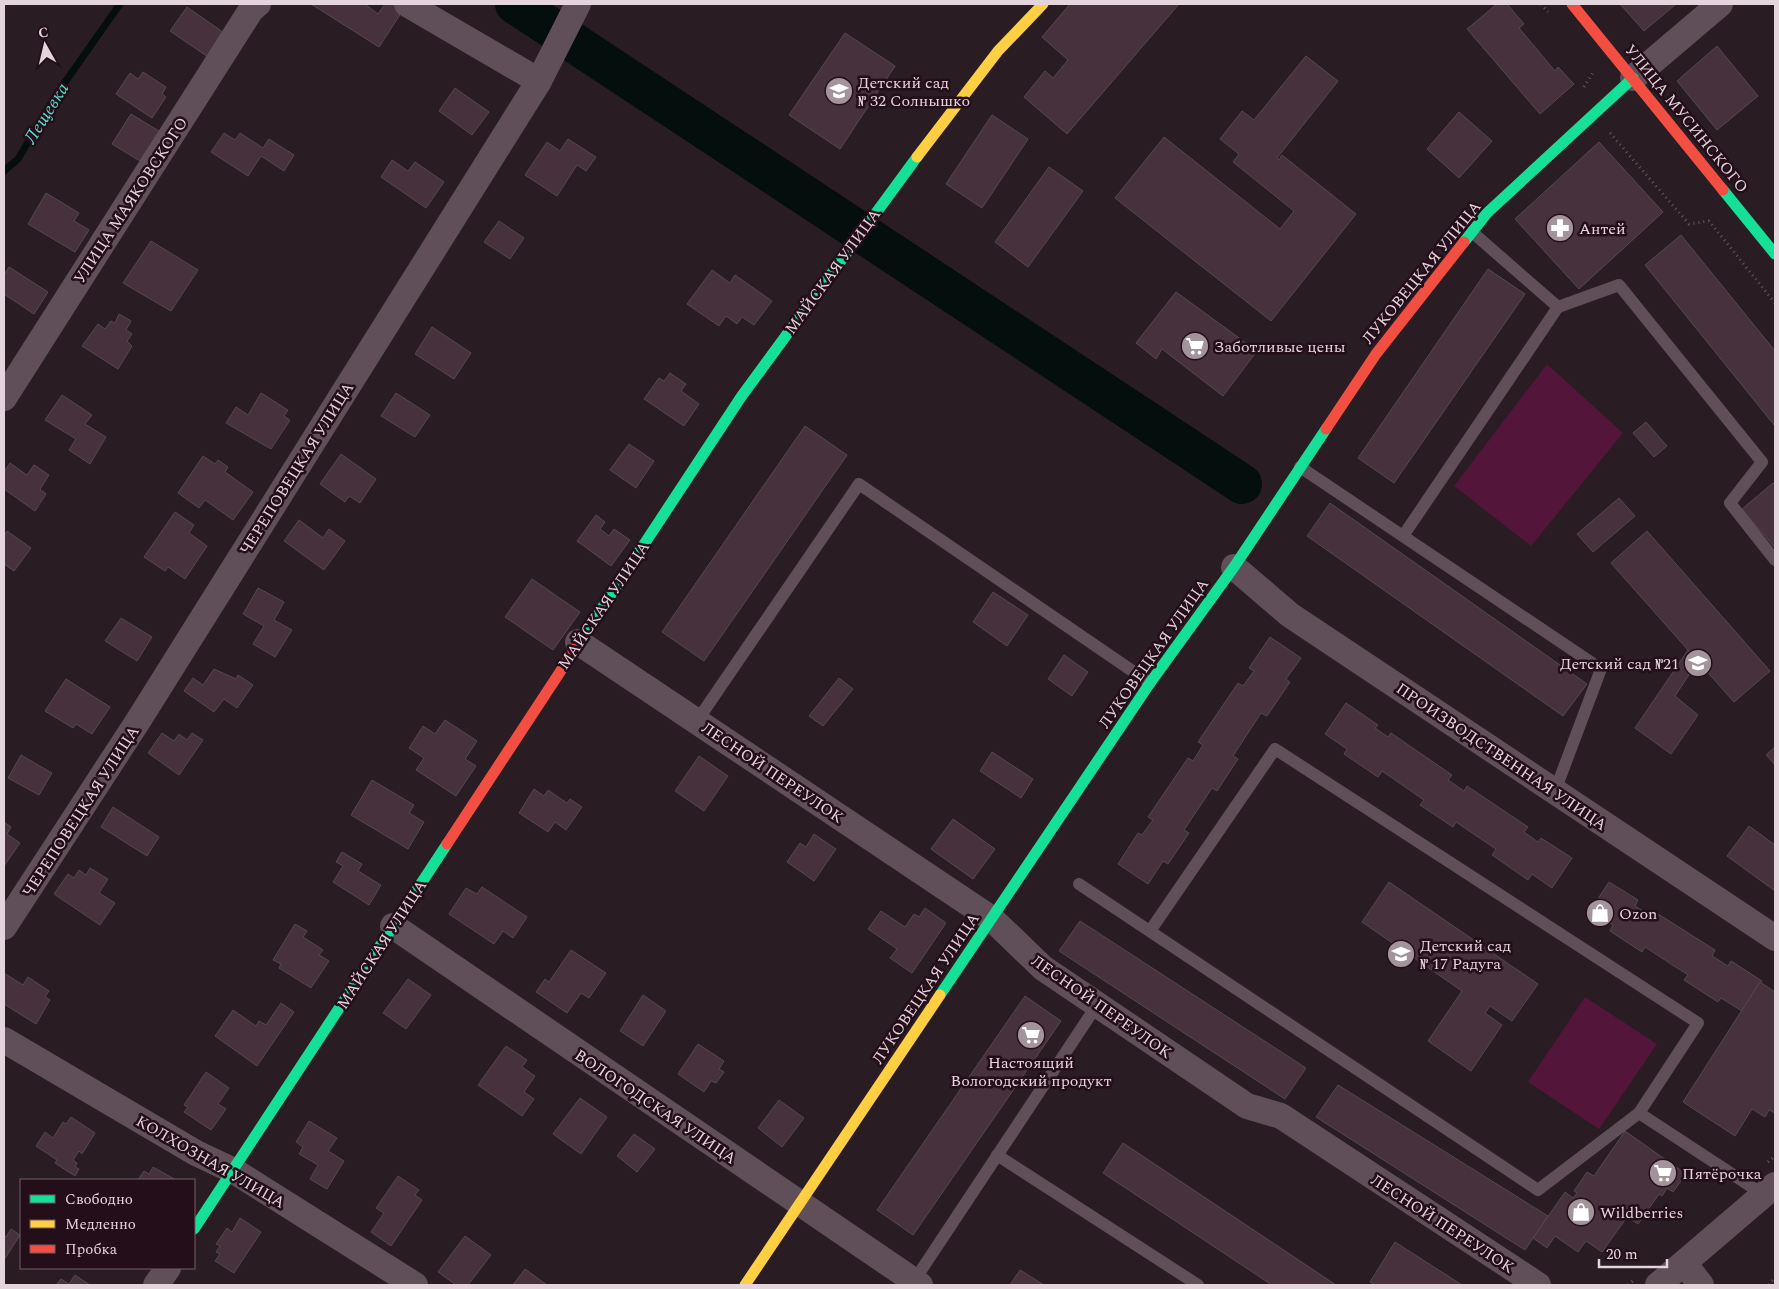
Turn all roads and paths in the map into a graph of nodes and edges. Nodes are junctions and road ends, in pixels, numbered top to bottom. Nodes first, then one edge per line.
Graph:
1 (258, 4) edge
2 (407, 4) edge
3 (578, 4) edge
4 (1541, 4) edge
5 (1572, 4) edge
6 (1720, 4) edge
7 (1036, 6) edge
8 (1553, 18) dead end
9 (1595, 69) dead end
10 (1634, 78) junction
11 (539, 81) junction
12 (1583, 90) dead end
13 (1607, 129) dead end
14 (1472, 232) junction
15 (1775, 254) edge
16 (1775, 303) edge
17 (1558, 307) junction
18 (4, 398) edge
19 (1300, 467) junction
20 (1403, 536) junction
21 (1775, 560) edge
22 (1234, 567) junction
23 (578, 642) junction
24 (1150, 683) junction
25 (696, 721) junction
26 (1555, 791) junction
27 (1079, 884) dead end
28 (992, 918) junction
29 (393, 926) junction
30 (4, 927) edge
31 (1150, 931) junction
32 (1775, 938) edge
33 (1097, 1005) junction
34 (4, 1040) edge
35 (1639, 1113) junction
36 (997, 1155) junction
37 (234, 1171) junction
38 (1769, 1190) edge
39 (800, 1203) junction
40 (195, 1228) edge
41 (1684, 1263) junction
42 (167, 1269) edge
43 (1775, 1277) edge
44 (917, 1283) edge
45 (156, 1285) edge
46 (415, 1285) edge
47 (745, 1285) edge
48 (1198, 1285) edge
49 (1538, 1285) edge
50 (1658, 1285) edge
51 (1701, 1285) edge
52 (1769, 1285) edge

1 - 18 street, УЛИЦА МАЯКОВСКОГО
2 - 11 street
3 - 11 street, ЧЕРЕПОВЕЦКАЯ УЛИЦА
4 - 8 path
5 - 10 street, УЛИЦА МУСИНСКОГО
6 - 10 street
7 - 23 street, МАЙСКАЯ УЛИЦА
9 - 12 path
10 - 14 street, ЛУКОВЕЦКАЯ УЛИЦА
10 - 15 street, УЛИЦА МУСИНСКОГО
11 - 30 street, ЧЕРЕПОВЕЦКАЯ УЛИЦА
13 - 16 path
14 - 17 lane
14 - 19 street, ЛУКОВЕЦКАЯ УЛИЦА
17 - 20 lane
17 - 21 lane
19 - 20 lane
19 - 22 street, ЛУКОВЕЦКАЯ УЛИЦА
20 - 26 lane
22 - 24 street, ЛУКОВЕЦКАЯ УЛИЦА
22 - 26 street, ПРОИЗВОДСТВЕННАЯ УЛИЦА
23 - 25 street, ЛЕСНОЙ ПЕРЕУЛОК
23 - 29 street, МАЙСКАЯ УЛИЦА
24 - 25 lane
24 - 28 street, ЛУКОВЕЦКАЯ УЛИЦА
25 - 28 street, ЛЕСНОЙ ПЕРЕУЛОК
26 - 32 street, ПРОИЗВОДСТВЕННАЯ УЛИЦА
27 - 31 lane
28 - 33 street, ЛЕСНОЙ ПЕРЕУЛОК
28 - 39 street, ЛУКОВЕЦКАЯ УЛИЦА
29 - 37 street, МАЙСКАЯ УЛИЦА
29 - 39 street, ВОЛОГОДСКАЯ УЛИЦА
31 - 35 lane
31 - 35 lane
33 - 36 lane
33 - 49 street, ЛЕСНОЙ ПЕРЕУЛОК
34 - 37 street, КОЛХОЗНАЯ УЛИЦА
35 - 38 lane
36 - 44 lane
36 - 48 lane
37 - 40 street, МАЙСКАЯ УЛИЦА
37 - 46 street, КОЛХОЗНАЯ УЛИЦА
38 - 41 street
39 - 44 street, ВОЛОГОДСКАЯ УЛИЦА
39 - 47 street, ЛУКОВЕЦКАЯ УЛИЦА
41 - 50 street
41 - 51 street
42 - 45 street
43 - 52 path

